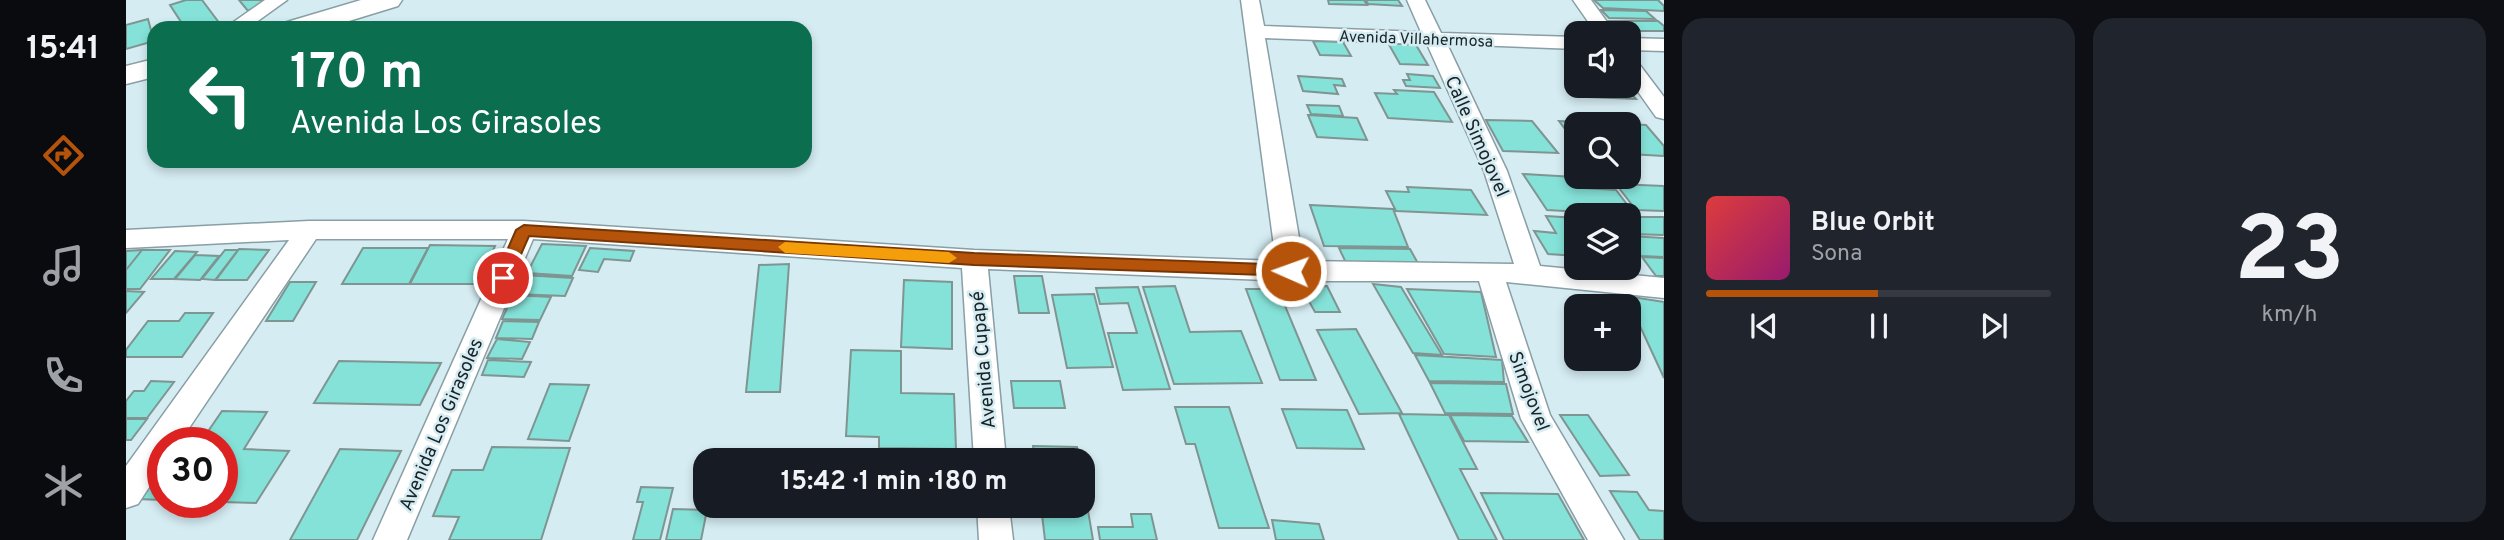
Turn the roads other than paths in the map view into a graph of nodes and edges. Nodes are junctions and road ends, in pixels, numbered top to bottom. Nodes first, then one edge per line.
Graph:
1 (278, 0) edge
2 (389, 0) edge
3 (1250, 0) edge
4 (1416, 0) edge
5 (1582, 0) edge
6 (245, 21) edge
7 (320, 21) edge
8 (1597, 21) edge
9 (1256, 32) junction
10 (1434, 39) junction
11 (1564, 43) edge
12 (1641, 44) edge
13 (1664, 45) edge
14 (147, 70) edge
15 (126, 75) edge
16 (1641, 80) edge
17 (1664, 112) edge
18 (309, 230) junction
19 (524, 230) junction
20 (126, 239) edge
21 (974, 259) junction
22 (1291, 271) junction
23 (1489, 271) junction
24 (1530, 276) junction
25 (1664, 288) edge
26 (989, 448) edge
27 (126, 493) edge
28 (994, 518) edge
29 (390, 540) edge
30 (996, 540) edge
31 (1607, 540) edge

1 - 6 street
2 - 7 street
3 - 9 street
4 - 10 street, Calle Simojovel
5 - 8 street
9 - 10 street, Avenida Villahermosa
9 - 22 street
10 - 11 street, Avenida Villahermosa
10 - 24 street, Calle Simojovel
12 - 13 street
14 - 15 street
16 - 17 street
18 - 19 street
18 - 20 street
18 - 27 street
19 - 21 street
19 - 29 street, Avenida Los Girasoles
21 - 22 street
21 - 26 street, Avenida Cupapé
22 - 23 street
23 - 24 street
23 - 31 street, Simojovel
24 - 25 street
28 - 30 street

